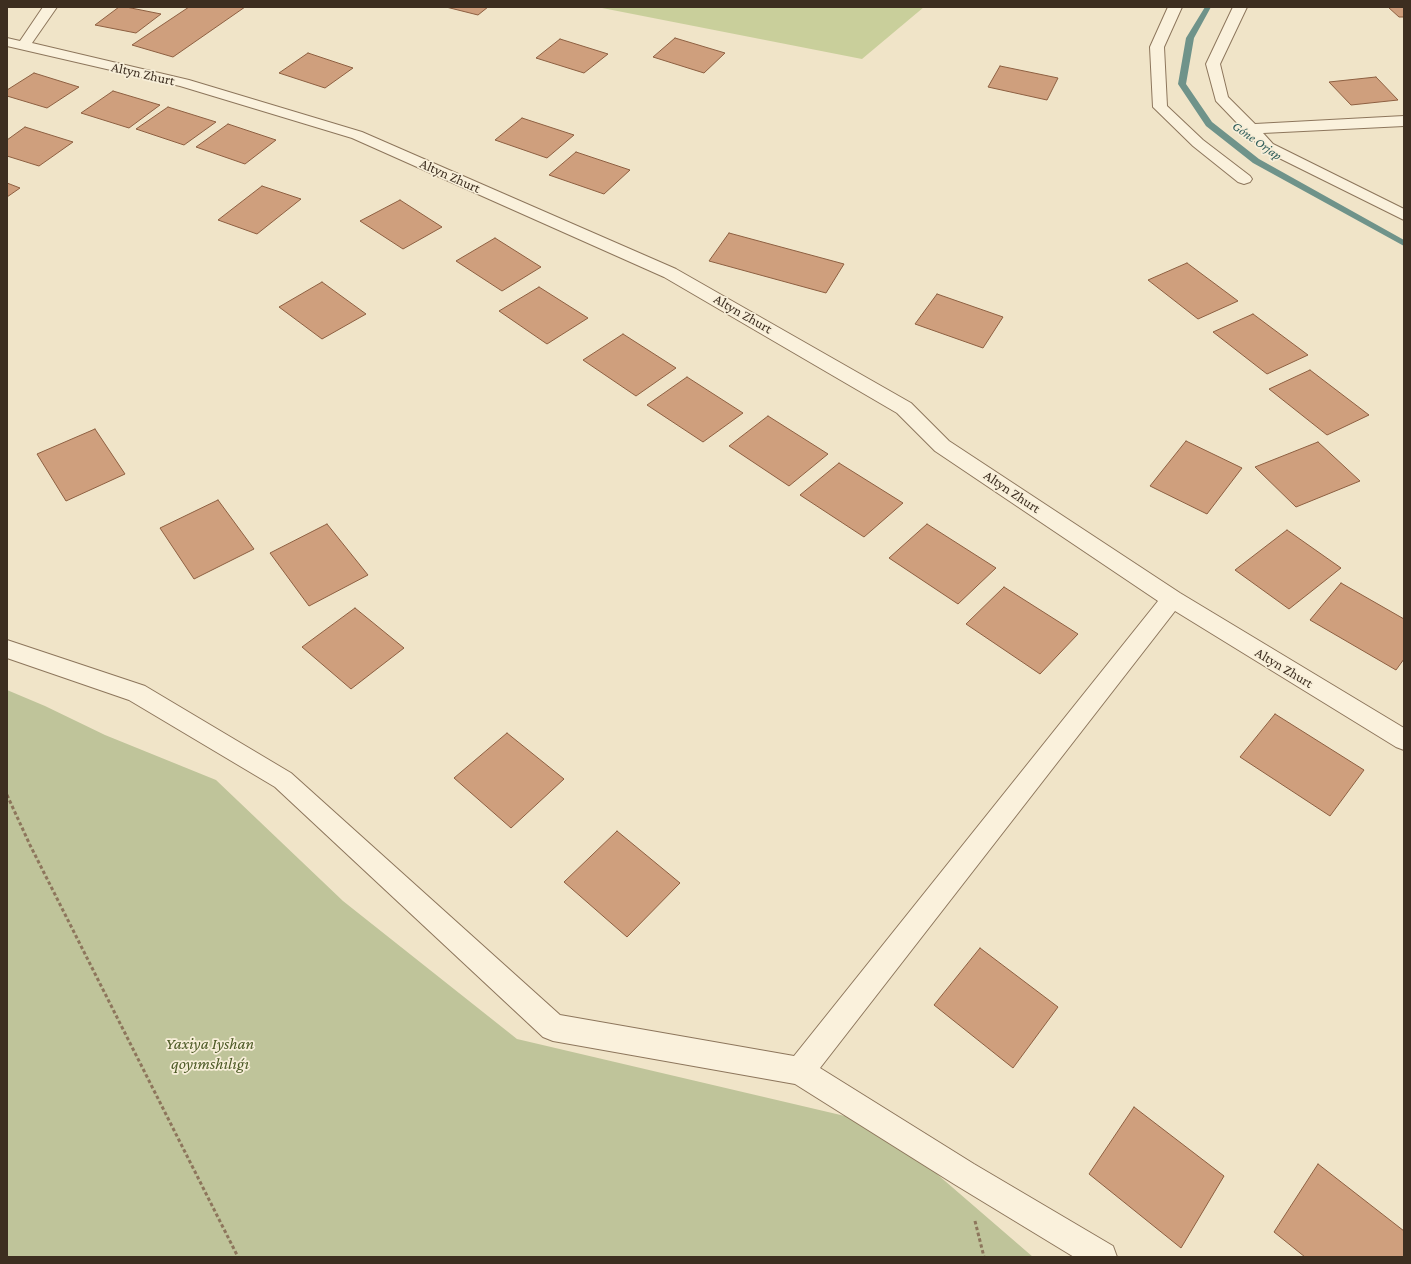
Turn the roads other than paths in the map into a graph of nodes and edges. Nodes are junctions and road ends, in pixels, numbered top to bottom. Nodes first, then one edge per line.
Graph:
1 (50, 7) edge
2 (1175, 7) edge
3 (1240, 7) edge
4 (15, 44) edge
5 (1404, 121) edge
6 (1250, 129) junction
7 (1244, 179) dead end
8 (1404, 215) edge
9 (1172, 600) junction
10 (7, 649) edge
11 (1404, 740) edge
12 (800, 1071) junction
13 (1102, 1257) edge

1 - 4 street
2 - 7 street
3 - 6 street
4 - 9 street, Altyn Zhurt
5 - 6 street
6 - 8 street
9 - 11 street, Altyn Zhurt
9 - 12 street
10 - 12 street
12 - 13 street

